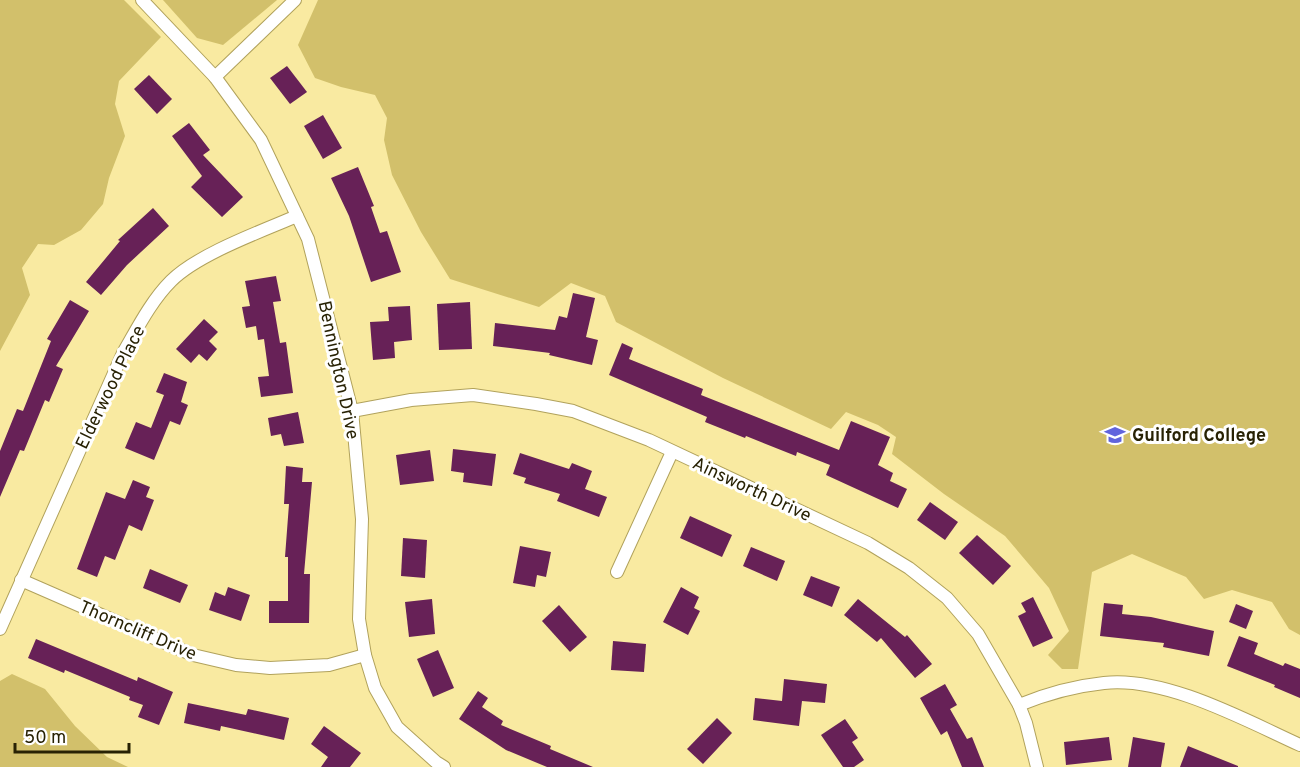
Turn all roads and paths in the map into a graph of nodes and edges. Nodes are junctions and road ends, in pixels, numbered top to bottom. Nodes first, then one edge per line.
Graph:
1 (142, 0) edge
2 (295, 0) edge
3 (215, 77) junction
4 (297, 216) junction
5 (352, 411) junction
6 (672, 452) junction
7 (617, 573) dead end
8 (21, 580) junction
9 (0, 629) edge
10 (365, 655) junction
11 (1019, 705) junction
12 (1300, 745) edge
13 (444, 767) edge
14 (1037, 767) edge

1 - 3 street, Bennington Drive
2 - 3 street
3 - 4 street, Bennington Drive
4 - 5 street, Bennington Drive
4 - 8 street, Elderwood Place
5 - 6 street, Ainsworth Drive
5 - 10 street, Bennington Drive
6 - 7 street
6 - 11 street, Ainsworth Drive
8 - 9 street, Elderwood Place
8 - 10 street, Thorncliff Drive
10 - 13 street, Bennington Drive
11 - 12 street
11 - 14 street, Ainsworth Drive

